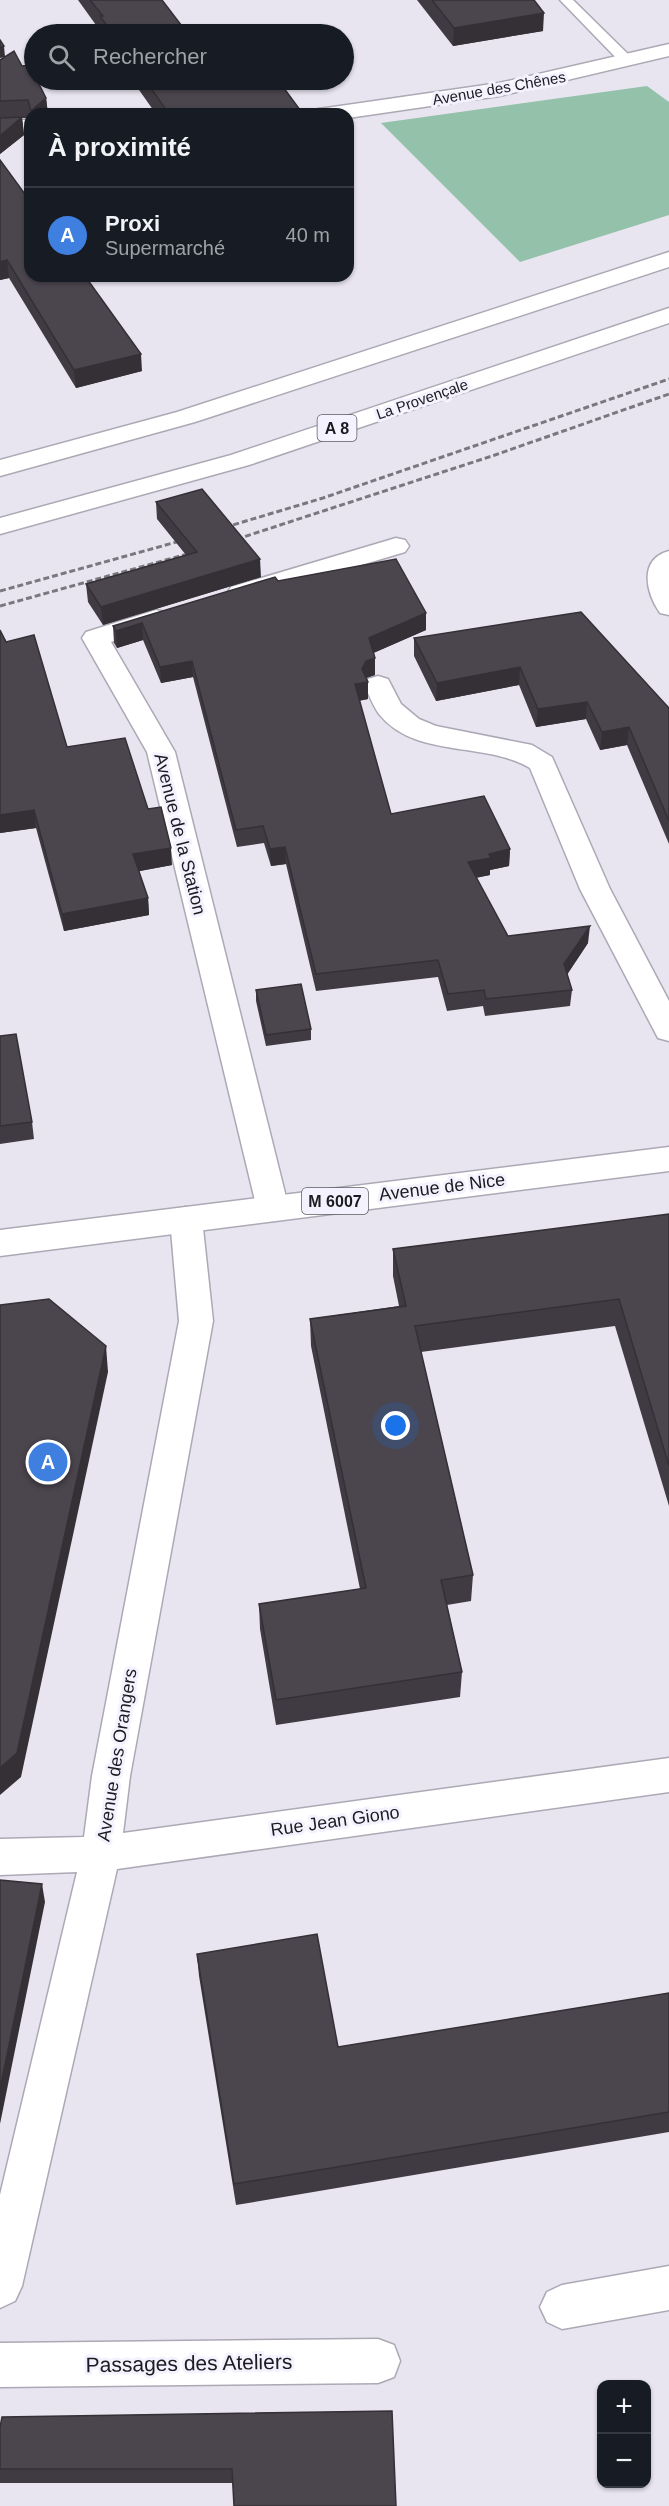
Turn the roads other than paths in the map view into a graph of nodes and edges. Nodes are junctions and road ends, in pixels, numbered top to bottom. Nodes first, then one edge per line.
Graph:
1 (566, 0) edge
2 (669, 50) edge
3 (627, 61) junction
4 (647, 75) dead end
5 (567, 76) junction
6 (354, 110) edge
7 (24, 126) edge
8 (0, 127) edge
9 (669, 259) edge
10 (669, 315) edge
11 (0, 468) edge
12 (0, 526) edge
13 (396, 546) dead end
14 (669, 559) edge
15 (218, 599) edge
16 (669, 607) edge
17 (175, 613) edge
18 (378, 685) dead end
19 (669, 1030) edge
20 (669, 1159) edge
21 (273, 1209) junction
22 (186, 1219) junction
23 (0, 1243) edge
24 (669, 1775) edge
25 (100, 1854) junction
26 (0, 1857) edge
27 (0, 2286) edge
28 (669, 2288) edge
29 (562, 2307) dead end
30 (378, 2361) dead end
31 (0, 2365) edge

1 - 3 lane
2 - 3 main road, Avenue des Chênes
3 - 5 main road, Avenue des Chênes
4 - 5 main road
5 - 6 main road, Avenue des Chênes
7 - 8 main road
9 - 11 main road
10 - 12 main road, La Provençale / A 8
13 - 15 main road
14 - 16 main road
17 - 21 main road, Avenue de la Station
18 - 19 main road
20 - 21 main road, Avenue de Nice / M 6007
21 - 22 main road, Avenue de Nice / M 6007
22 - 23 main road, Avenue de Nice / M 6007
22 - 25 main road, Avenue des Orangers
24 - 25 main road, Rue Jean Giono
25 - 26 main road, Rue Jean Giono
25 - 27 main road, Avenue des Orangers
28 - 29 main road
30 - 31 main road, Passages des Ateliers

